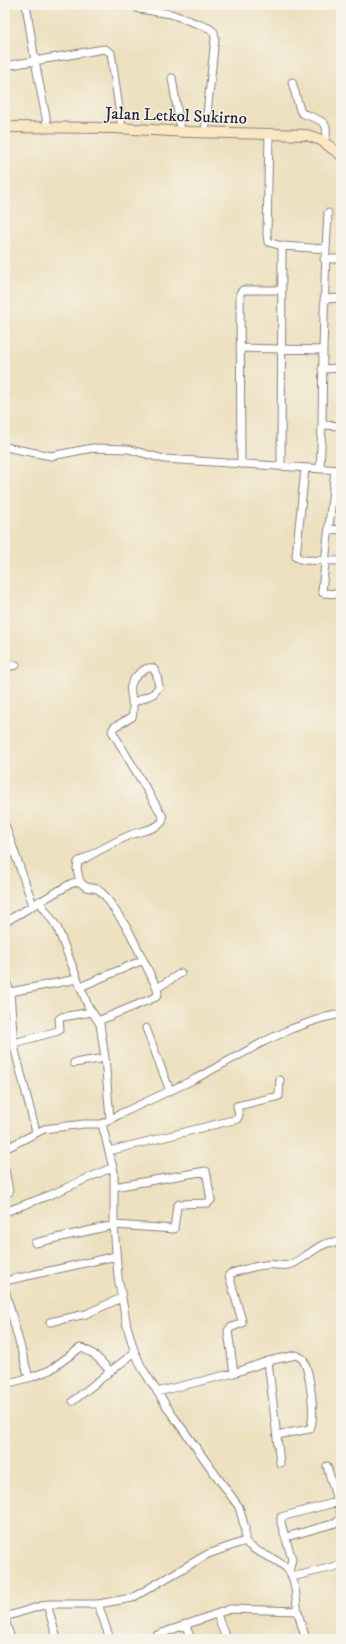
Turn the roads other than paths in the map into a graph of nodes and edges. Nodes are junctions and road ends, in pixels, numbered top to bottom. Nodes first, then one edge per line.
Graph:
1 (26, 5) edge
2 (135, 5) edge
3 (35, 61) junction
4 (5, 66) edge
5 (172, 78) dead end
6 (292, 82) dead end
7 (5, 127) edge
8 (48, 128) junction
9 (122, 128) junction
10 (181, 132) junction
11 (205, 133) junction
12 (269, 134) junction
13 (324, 142) junction
14 (341, 155) edge
15 (328, 214) dead end
16 (282, 246) junction
17 (326, 249) junction
18 (324, 259) junction
19 (341, 259) edge
20 (282, 290) junction
21 (341, 298) edge
22 (324, 299) junction
23 (240, 348) junction
24 (281, 349) junction
25 (322, 350) junction
26 (341, 368) edge
27 (322, 369) junction
28 (322, 425) junction
29 (341, 426) edge
30 (5, 447) edge
31 (241, 464) junction
32 (281, 466) junction
33 (305, 468) junction
34 (320, 468) junction
35 (338, 470) edge
36 (332, 500) junction
37 (341, 500) edge
38 (329, 528) junction
39 (341, 530) edge
40 (326, 561) junction
41 (341, 562) edge
42 (341, 594) edge
43 (16, 666) dead end
44 (5, 667) edge
45 (132, 703) junction
46 (5, 825) edge
47 (80, 882) junction
48 (36, 903) junction
49 (5, 922) edge
50 (143, 960) junction
51 (181, 973) dead end
52 (5, 979) edge
53 (77, 979) junction
54 (80, 987) junction
55 (157, 988) junction
56 (10, 992) junction
57 (92, 1012) junction
58 (341, 1014) edge
59 (98, 1021) junction
60 (146, 1028) dead end
61 (14, 1043) junction
62 (105, 1058) junction
63 (74, 1063) dead end
64 (280, 1080) dead end
65 (170, 1091) junction
66 (110, 1119) junction
67 (102, 1124) junction
68 (36, 1132) junction
69 (5, 1133) edge
70 (7, 1148) edge
71 (109, 1151) junction
72 (113, 1167) junction
73 (5, 1169) edge
74 (114, 1187) junction
75 (9, 1192) dead end
76 (5, 1212) edge
77 (114, 1225) junction
78 (35, 1243) dead end
79 (341, 1247) edge
80 (116, 1256) junction
81 (5, 1281) edge
82 (5, 1290) edge
83 (121, 1298) junction
84 (7, 1305) edge
85 (50, 1322) dead end
86 (135, 1352) junction
87 (268, 1361) junction
88 (110, 1372) junction
89 (234, 1373) junction
90 (29, 1378) junction
91 (5, 1384) edge
92 (157, 1392) junction
93 (72, 1401) dead end
94 (277, 1435) junction
95 (280, 1463) dead end
96 (327, 1466) dead end
97 (339, 1501) edge
98 (341, 1514) edge
99 (341, 1518) edge
100 (286, 1537) junction
101 (245, 1541) junction
102 (341, 1565) edge
103 (291, 1575) junction
104 (47, 1604) junction
105 (98, 1604) junction
106 (298, 1611) junction
107 (217, 1614) junction
108 (5, 1619) edge
109 (185, 1624) junction
110 (11, 1639) edge
111 (58, 1639) edge
112 (110, 1639) edge
113 (155, 1639) edge
114 (191, 1639) edge
115 (226, 1639) edge
116 (306, 1639) edge

1 - 3 street
2 - 11 street
3 - 4 street
3 - 8 street
3 - 9 street
5 - 10 street
6 - 13 street
7 - 8 main road, Jalan Letkol Sukirno
8 - 9 main road, Jalan Letkol Sukirno
9 - 10 main road, Jalan Letkol Sukirno
10 - 11 main road, Jalan Letkol Sukirno
11 - 12 main road, Jalan Letkol Sukirno
12 - 13 main road, Jalan Letkol Sukirno
12 - 16 street
13 - 14 main road, Jalan Letkol Sukirno
15 - 17 street
16 - 17 street
16 - 20 street
17 - 18 street
18 - 19 street
18 - 22 street
20 - 23 street
20 - 24 street
21 - 22 street
22 - 25 street
23 - 24 street
23 - 31 street
24 - 25 street
24 - 32 street
25 - 27 street
26 - 27 street
27 - 28 street
28 - 29 street
28 - 34 street
30 - 31 street
31 - 32 street
32 - 33 street
33 - 34 street
33 - 40 street
34 - 35 street
35 - 36 street
36 - 37 street
36 - 38 street
38 - 39 street
38 - 40 street
40 - 41 street
40 - 42 street
43 - 44 street
45 - 45 street
45 - 47 street
46 - 48 street
47 - 48 street
47 - 50 street
48 - 49 street
48 - 53 street
50 - 54 street
50 - 55 street
51 - 55 street
52 - 56 street
53 - 54 street
53 - 56 street
54 - 57 street
55 - 59 street
56 - 61 street
57 - 59 street
57 - 61 street
58 - 65 street
59 - 62 street
60 - 65 street
61 - 68 street
62 - 63 street
62 - 66 street
64 - 71 street
65 - 66 street
66 - 67 street
67 - 68 street
67 - 71 street
68 - 70 street
69 - 70 street
71 - 72 street
72 - 74 street
72 - 76 street
73 - 75 street
74 - 77 street
74 - 77 street
77 - 78 street
77 - 80 street
79 - 89 street
80 - 81 street
80 - 83 street
82 - 84 street
83 - 85 street
83 - 86 street
84 - 90 street
86 - 88 street
86 - 92 street
87 - 89 street
87 - 94 street
87 - 94 street
88 - 90 street
88 - 93 street
89 - 92 street
90 - 91 street
92 - 101 street
94 - 95 street
96 - 97 street
97 - 98 street
97 - 100 street
99 - 100 street
100 - 103 street
101 - 103 street
101 - 105 street
102 - 103 street
103 - 106 street
104 - 105 street
104 - 108 street
104 - 111 street
105 - 112 street
106 - 107 street
106 - 116 street
107 - 109 street
107 - 115 street
108 - 110 street
109 - 113 street
109 - 114 street

